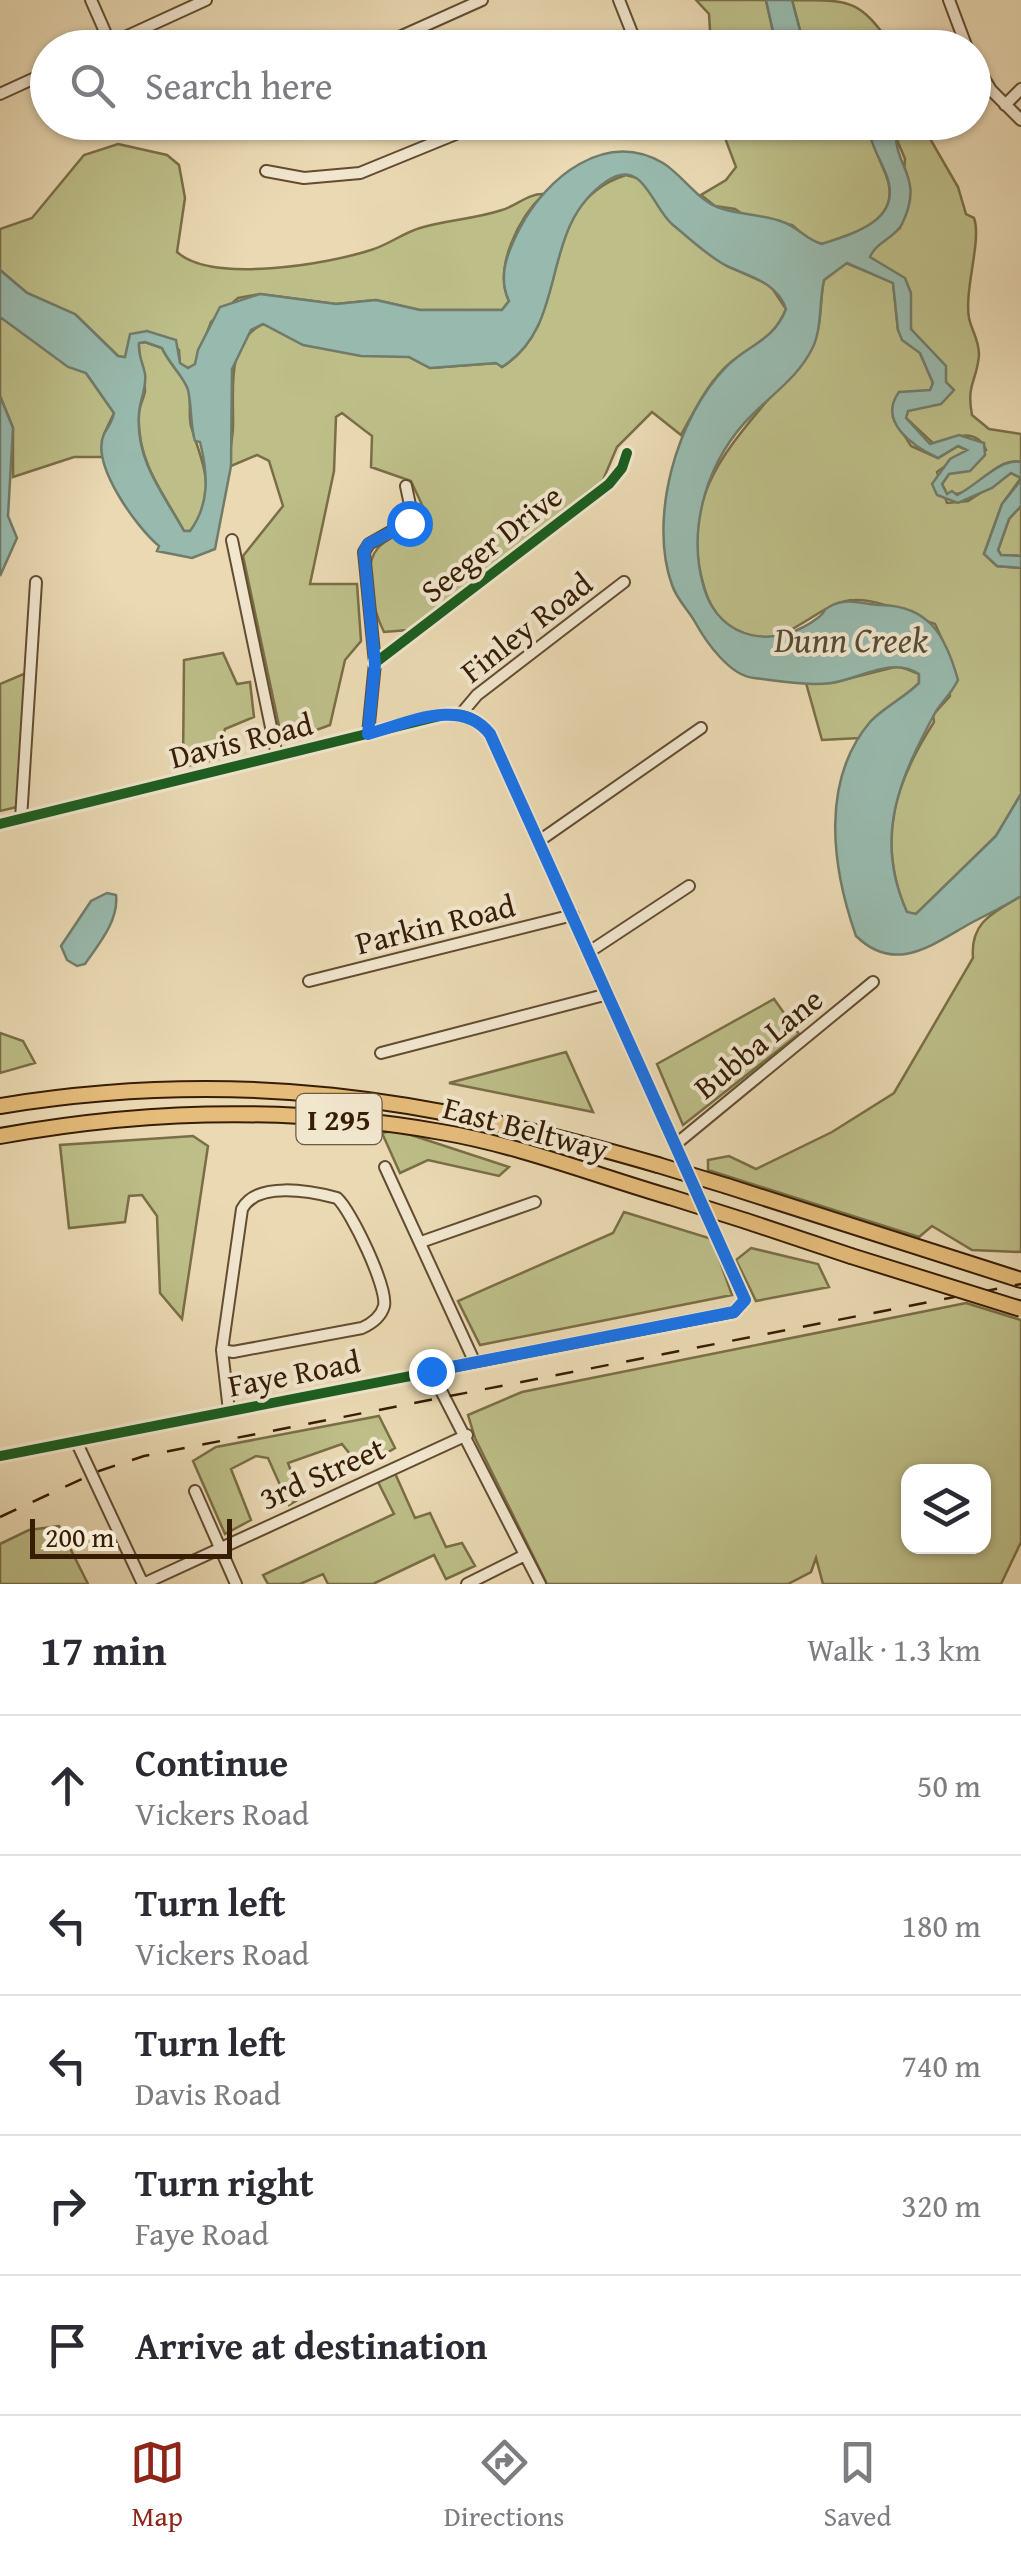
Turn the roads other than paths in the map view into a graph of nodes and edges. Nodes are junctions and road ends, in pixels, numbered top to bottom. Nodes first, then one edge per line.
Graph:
1 (90, 0) edge
2 (204, 0) edge
3 (482, 0) edge
4 (619, 0) edge
5 (949, 0) edge
6 (100, 30) edge
7 (139, 30) edge
8 (415, 30) edge
9 (631, 30) edge
10 (961, 30) edge
11 (30, 80) edge
12 (991, 86) edge
13 (1021, 88) edge
14 (0, 94) edge
15 (1005, 106) junction
16 (1021, 120) edge
17 (442, 140) edge
18 (266, 171) dead end
19 (627, 453) dead end
20 (406, 486) dead end
21 (232, 540) dead end
22 (36, 582) dead end
23 (624, 582) dead end
24 (375, 664) junction
25 (460, 714) junction
26 (701, 728) dead end
27 (368, 734) junction
28 (277, 756) junction
29 (21, 819) junction
30 (0, 824) edge
31 (539, 840) junction
32 (690, 886) dead end
33 (573, 916) junction
34 (590, 952) junction
35 (310, 981) dead end
36 (873, 982) dead end
37 (608, 994) junction
38 (382, 1053) dead end
39 (0, 1106) edge
40 (0, 1136) edge
41 (676, 1144) junction
42 (384, 1167) dead end
43 (536, 1202) dead end
44 (421, 1242) junction
45 (1021, 1280) edge
46 (1021, 1309) edge
47 (222, 1350) junction
48 (474, 1363) junction
49 (431, 1371) junction
50 (229, 1411) junction
51 (467, 1435) junction
52 (76, 1440) junction
53 (0, 1456) edge
54 (195, 1491) dead end
55 (218, 1548) junction
56 (525, 1555) junction
57 (144, 1584) edge
58 (236, 1584) edge
59 (467, 1584) edge
60 (540, 1584) edge

1 - 6 street
2 - 7 street
3 - 8 street
4 - 9 street
5 - 10 street
11 - 14 street
12 - 15 street
13 - 15 street
15 - 16 street
17 - 18 street
19 - 24 street, Seeger Drive
20 - 24 street
21 - 28 street
22 - 29 street
23 - 25 street, Finley Road
24 - 27 street
25 - 27 street, Davis Road
25 - 31 street
26 - 31 street
27 - 28 street, Davis Road
28 - 29 street, Davis Road
29 - 30 street, Davis Road
31 - 33 street
32 - 34 street
33 - 34 street
33 - 35 street, Parkin Road
34 - 37 street
36 - 41 street, Bubba Lane
37 - 38 street
37 - 41 street
39 - 45 highway, East Beltway / I 295, bridge
40 - 46 highway, East Beltway / I 295, bridge
41 - 48 street, Faye Road
42 - 44 street
43 - 44 street
44 - 48 street
47 - 47 street
47 - 50 street
48 - 49 street, Faye Road
49 - 50 street, Faye Road
49 - 51 street
50 - 52 street, Faye Road
51 - 55 street, 3rd Street
51 - 56 street
52 - 53 street, Faye Road
52 - 57 street
54 - 55 street
55 - 57 street, 3rd Street
55 - 58 street
56 - 59 street
56 - 60 street

